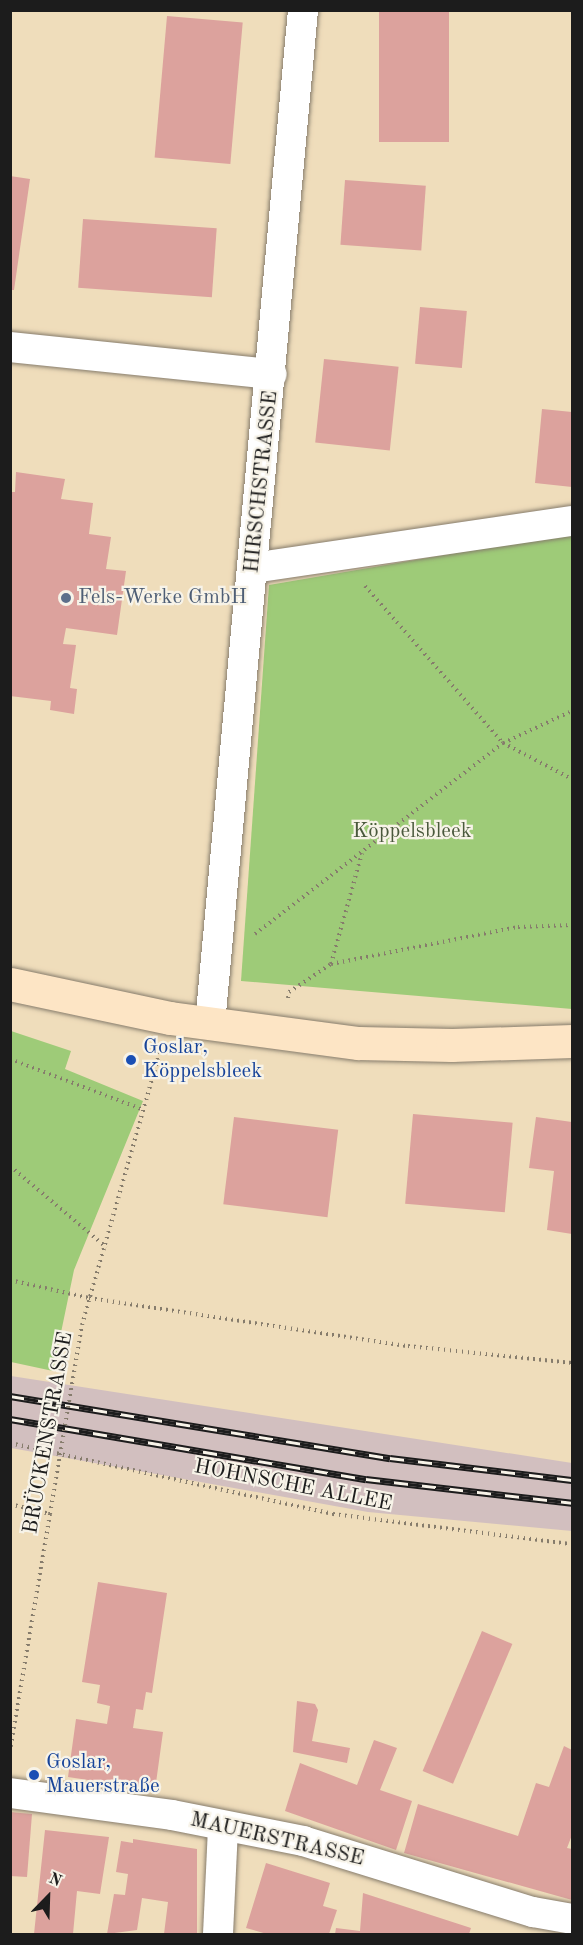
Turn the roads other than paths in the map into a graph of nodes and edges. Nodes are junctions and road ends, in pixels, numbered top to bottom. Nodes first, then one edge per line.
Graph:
1 (303, 10) edge
2 (10, 347) edge
3 (272, 374) junction
4 (573, 521) edge
5 (253, 568) junction
6 (10, 970) edge
7 (10, 984) edge
8 (47, 989) junction
9 (210, 1024) junction
10 (573, 1041) edge
11 (358, 1043) junction
12 (10, 1793) edge
13 (223, 1826) junction
14 (573, 1919) edge
15 (218, 1935) edge

1 - 3 street, HIRSCHSTRASSE
2 - 3 street
3 - 5 street, HIRSCHSTRASSE
4 - 5 street
5 - 9 street, HIRSCHSTRASSE
6 - 8 street
7 - 8 street
8 - 9 street
9 - 11 street
9 - 11 street
10 - 11 street
12 - 13 street, MAUERSTRASSE
13 - 14 street, MAUERSTRASSE
13 - 15 street

